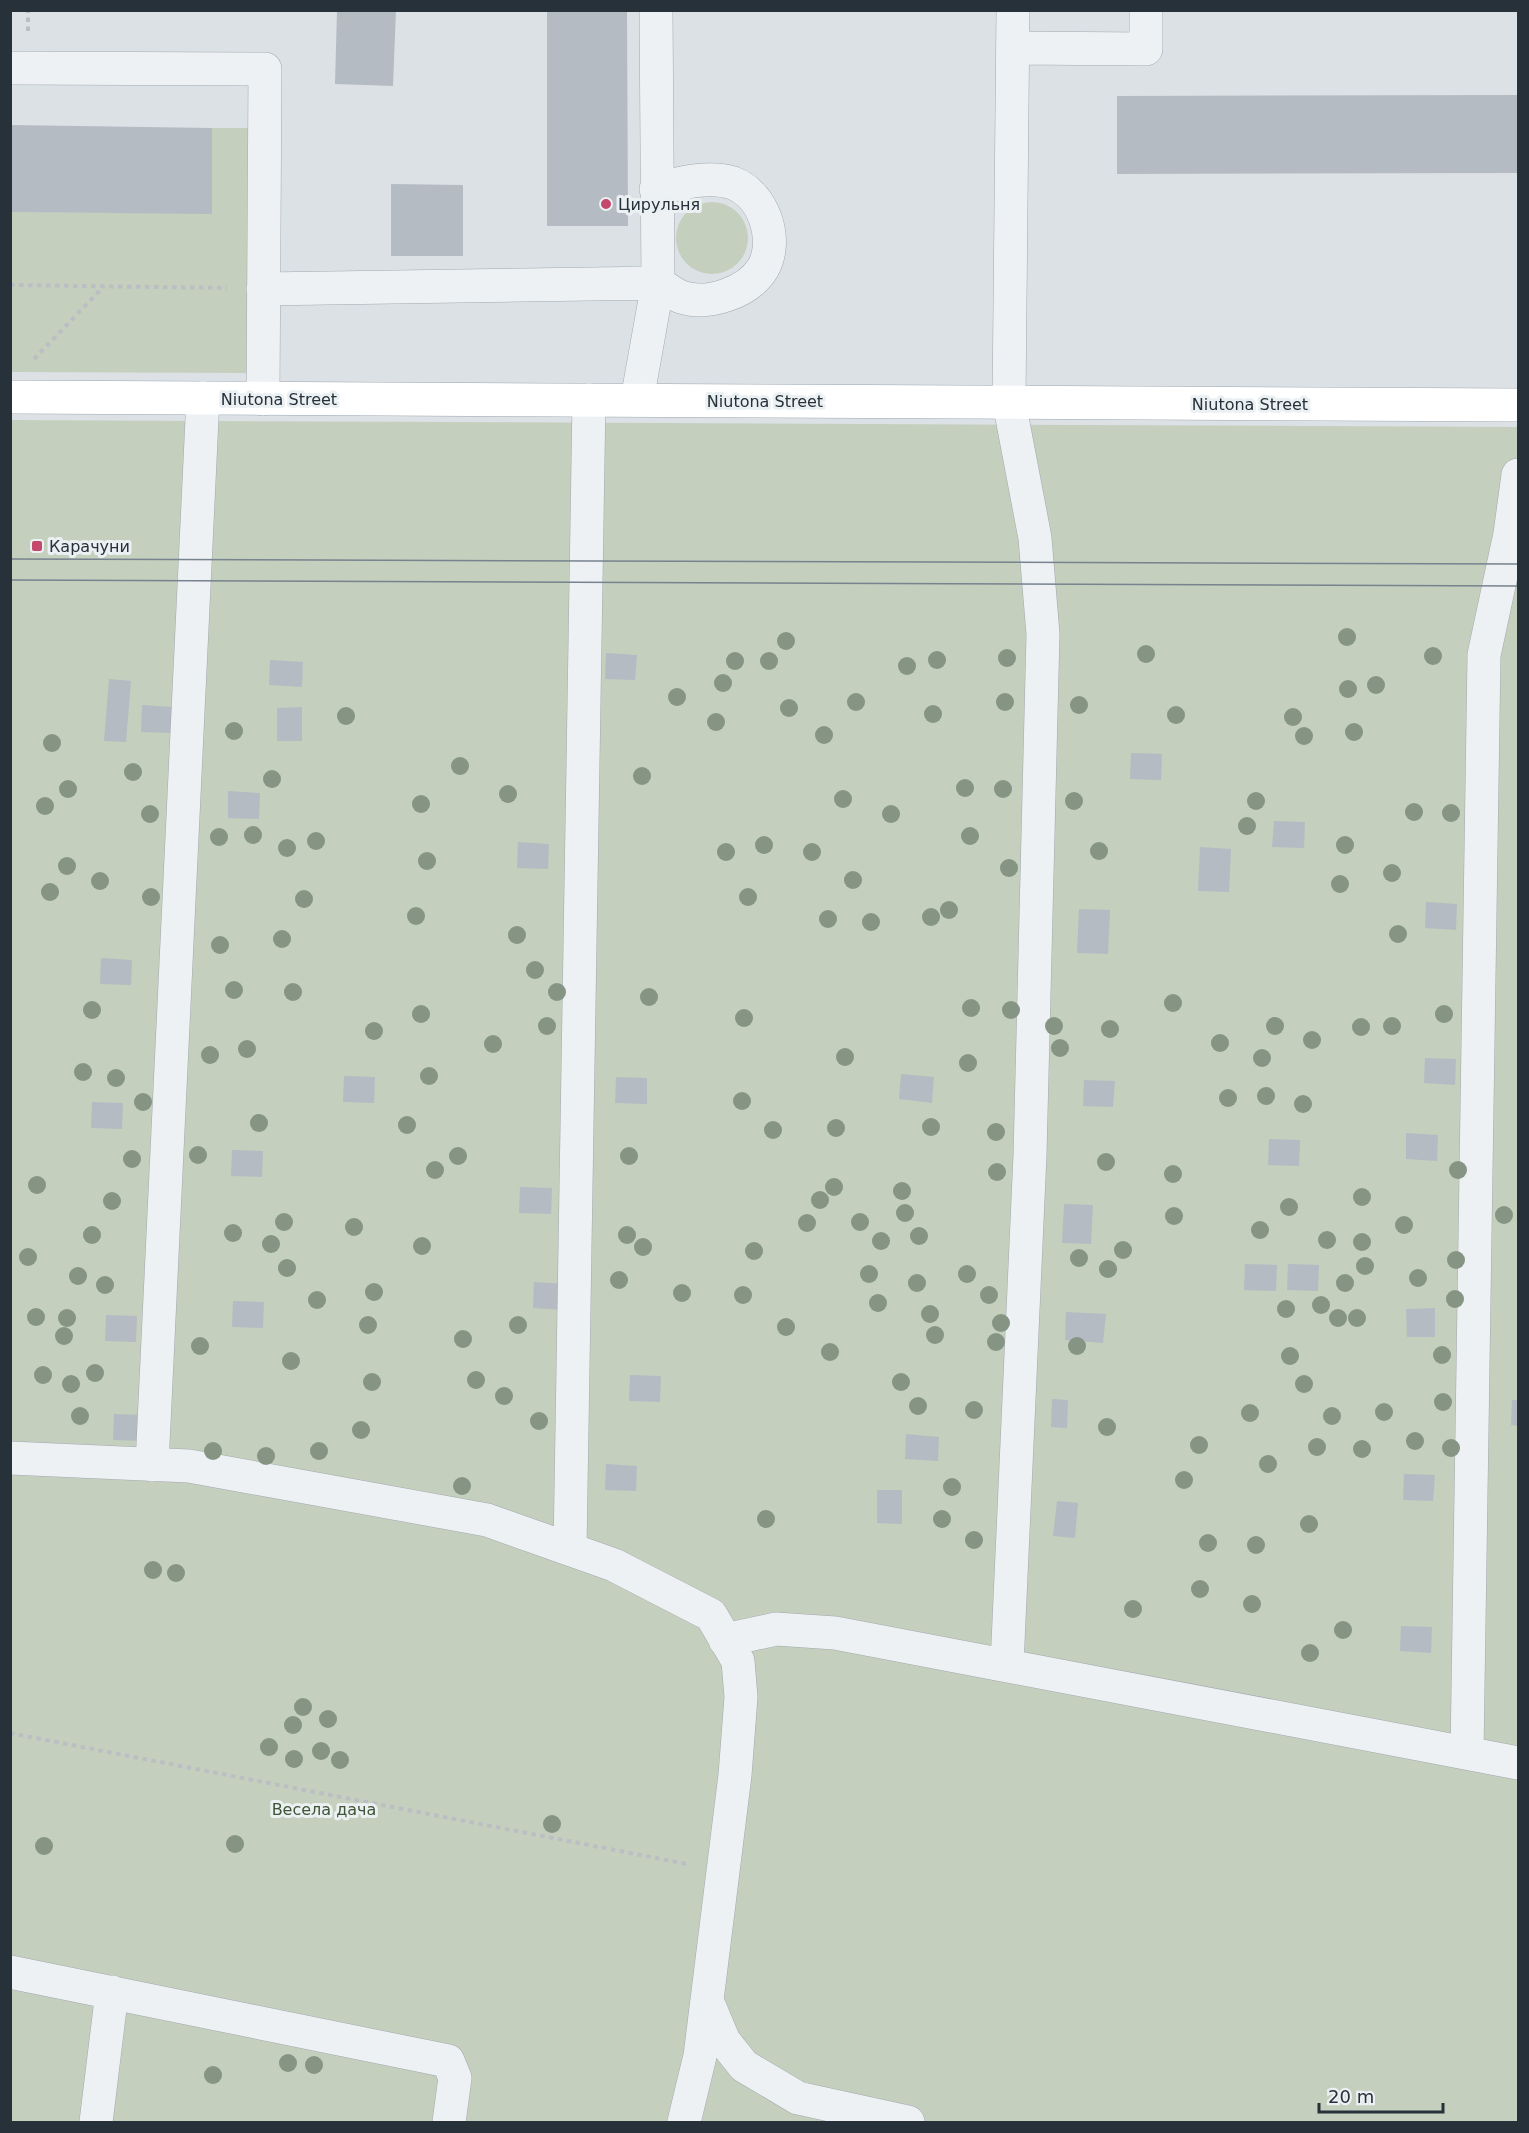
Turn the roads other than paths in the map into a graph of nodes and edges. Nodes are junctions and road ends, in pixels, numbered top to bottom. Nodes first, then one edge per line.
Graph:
1 (656, 10) edge
2 (1013, 10) edge
3 (1146, 10) edge
4 (1013, 48) junction
5 (10, 68) edge
6 (656, 189) junction
7 (657, 283) junction
8 (263, 289) junction
9 (10, 397) edge
10 (203, 398) junction
11 (263, 399) junction
12 (589, 400) junction
13 (638, 400) junction
14 (1009, 402) junction
15 (1518, 405) edge
16 (1518, 475) edge
17 (10, 1458) edge
18 (152, 1465) junction
19 (570, 1549) junction
20 (725, 1640) junction
21 (1007, 1665) junction
22 (1467, 1753) junction
23 (1518, 1763) edge
24 (10, 1972) edge
25 (112, 1992) junction
26 (707, 2001) junction
27 (96, 2122) edge
28 (449, 2122) edge
29 (684, 2122) edge
30 (908, 2122) edge

1 - 6 street
2 - 4 street
3 - 4 street
4 - 14 street
5 - 8 street
6 - 7 street
6 - 7 street
7 - 8 street
7 - 13 street
8 - 11 street
9 - 10 main road, Niutona Street
10 - 11 main road, Niutona Street
10 - 18 street
11 - 12 main road, Niutona Street
12 - 13 main road, Niutona Street
12 - 19 street
13 - 14 main road, Niutona Street
14 - 15 main road, Niutona Street
14 - 21 street
16 - 22 street
17 - 18 street
18 - 19 street
19 - 20 street
20 - 21 street
20 - 26 street
21 - 22 street
22 - 23 street
24 - 25 street
25 - 27 street
25 - 28 street
26 - 29 street
26 - 30 street

